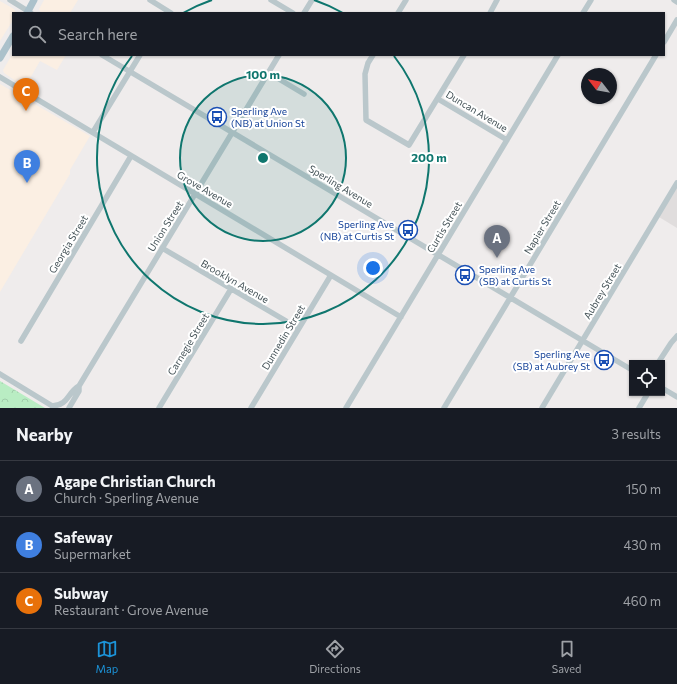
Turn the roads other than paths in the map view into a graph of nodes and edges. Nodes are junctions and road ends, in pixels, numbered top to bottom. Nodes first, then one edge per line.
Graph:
1 (10, 0) edge
2 (34, 0) edge
3 (150, 0) edge
4 (271, 0) edge
5 (312, 0) edge
6 (406, 0) edge
7 (497, 0) edge
8 (591, 0) edge
9 (674, 0) edge
10 (677, 2) edge
11 (28, 12) edge
12 (168, 12) edge
13 (291, 12) edge
14 (306, 12) edge
15 (399, 12) edge
16 (491, 12) edge
17 (584, 12) edge
18 (677, 20) edge
19 (12, 38) edge
20 (665, 40) edge
21 (104, 56) edge
22 (139, 56) edge
23 (278, 56) edge
24 (372, 56) edge
25 (463, 56) edge
26 (557, 56) edge
27 (655, 56) edge
28 (0, 58) edge
29 (130, 71) junction
30 (269, 72) junction
31 (0, 77) edge
32 (304, 94) dead end
33 (438, 99) junction
34 (93, 132) junction
35 (233, 132) junction
36 (507, 140) junction
37 (131, 156) junction
38 (677, 184) edge
39 (196, 194) junction
40 (162, 248) junction
41 (438, 254) junction
42 (331, 274) junction
43 (231, 289) junction
44 (510, 297) junction
45 (401, 317) junction
46 (298, 328) junction
47 (677, 336) edge
48 (583, 340) junction
49 (21, 341) dead end
50 (660, 360) edge
51 (629, 368) edge
52 (0, 374) edge
53 (79, 386) junction
54 (665, 390) edge
55 (646, 396) edge
56 (677, 397) edge
57 (54, 407) edge
58 (69, 408) edge
59 (159, 408) edge
60 (251, 408) edge
61 (346, 408) edge
62 (444, 408) edge
63 (542, 408) edge
64 (639, 408) edge

1 - 11 street
2 - 11 main road
3 - 12 street
4 - 13 street
5 - 14 street
6 - 15 street
7 - 16 street
8 - 17 street
9 - 10 street
18 - 20 street
19 - 28 main road
21 - 29 street, Sperling Avenue
22 - 29 street
23 - 30 street, Union Street
24 - 33 street
25 - 33 street
26 - 36 street, Curtis Street
27 - 44 street, Napier Street
29 - 34 street
29 - 35 street, Sperling Avenue
30 - 32 street
30 - 35 street, Union Street
31 - 34 street, Grove Avenue
33 - 36 street, Duncan Avenue
34 - 37 street, Grove Avenue
35 - 39 street, Union Street
35 - 41 street, Sperling Avenue
36 - 41 street, Curtis Street
37 - 39 street, Grove Avenue
37 - 49 street, Georgia Street
38 - 48 street, Aubrey Street
39 - 40 street, Union Street
39 - 42 street, Grove Avenue
40 - 43 street, Brooklyn Avenue
40 - 53 street, Union Street
41 - 44 street, Sperling Avenue
41 - 45 street, Curtis Street
42 - 45 street, Grove Avenue
42 - 46 street, Dunnedin Street
43 - 46 street, Brooklyn Avenue
43 - 59 street, Carnegie Street
44 - 48 street, Sperling Avenue
44 - 62 street, Napier Street
45 - 61 street, Curtis Street
46 - 60 street, Dunnedin Street
47 - 50 street
48 - 51 street, Sperling Avenue
48 - 63 street, Aubrey Street
52 - 57 street
53 - 57 street, Union Street
53 - 58 street, Union Street
54 - 56 street
55 - 64 street

